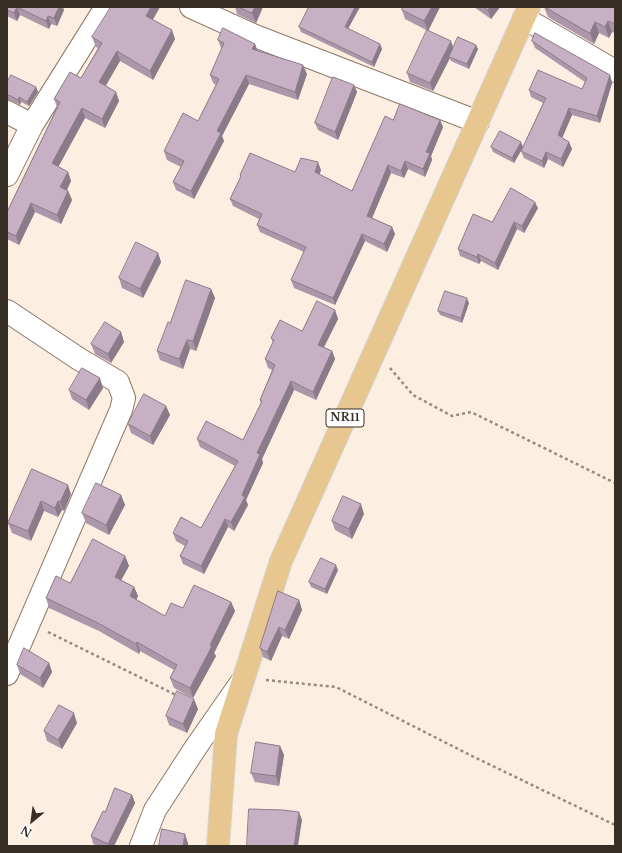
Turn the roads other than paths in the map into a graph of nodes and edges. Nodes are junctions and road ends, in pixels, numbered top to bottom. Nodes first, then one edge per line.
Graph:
1 (106, 7) edge
2 (191, 7) edge
3 (526, 12) edge
4 (615, 71) edge
5 (7, 112) edge
6 (478, 122) junction
7 (32, 125) junction
8 (7, 175) edge
9 (7, 311) edge
10 (7, 674) edge
11 (244, 677) junction
12 (141, 846) edge
13 (218, 846) edge

1 - 7 street
2 - 6 street
3 - 4 street
3 - 6 highway, NR11
5 - 7 street
6 - 11 highway, NR11
7 - 8 street
9 - 10 street
11 - 12 street
11 - 13 highway, NR11

